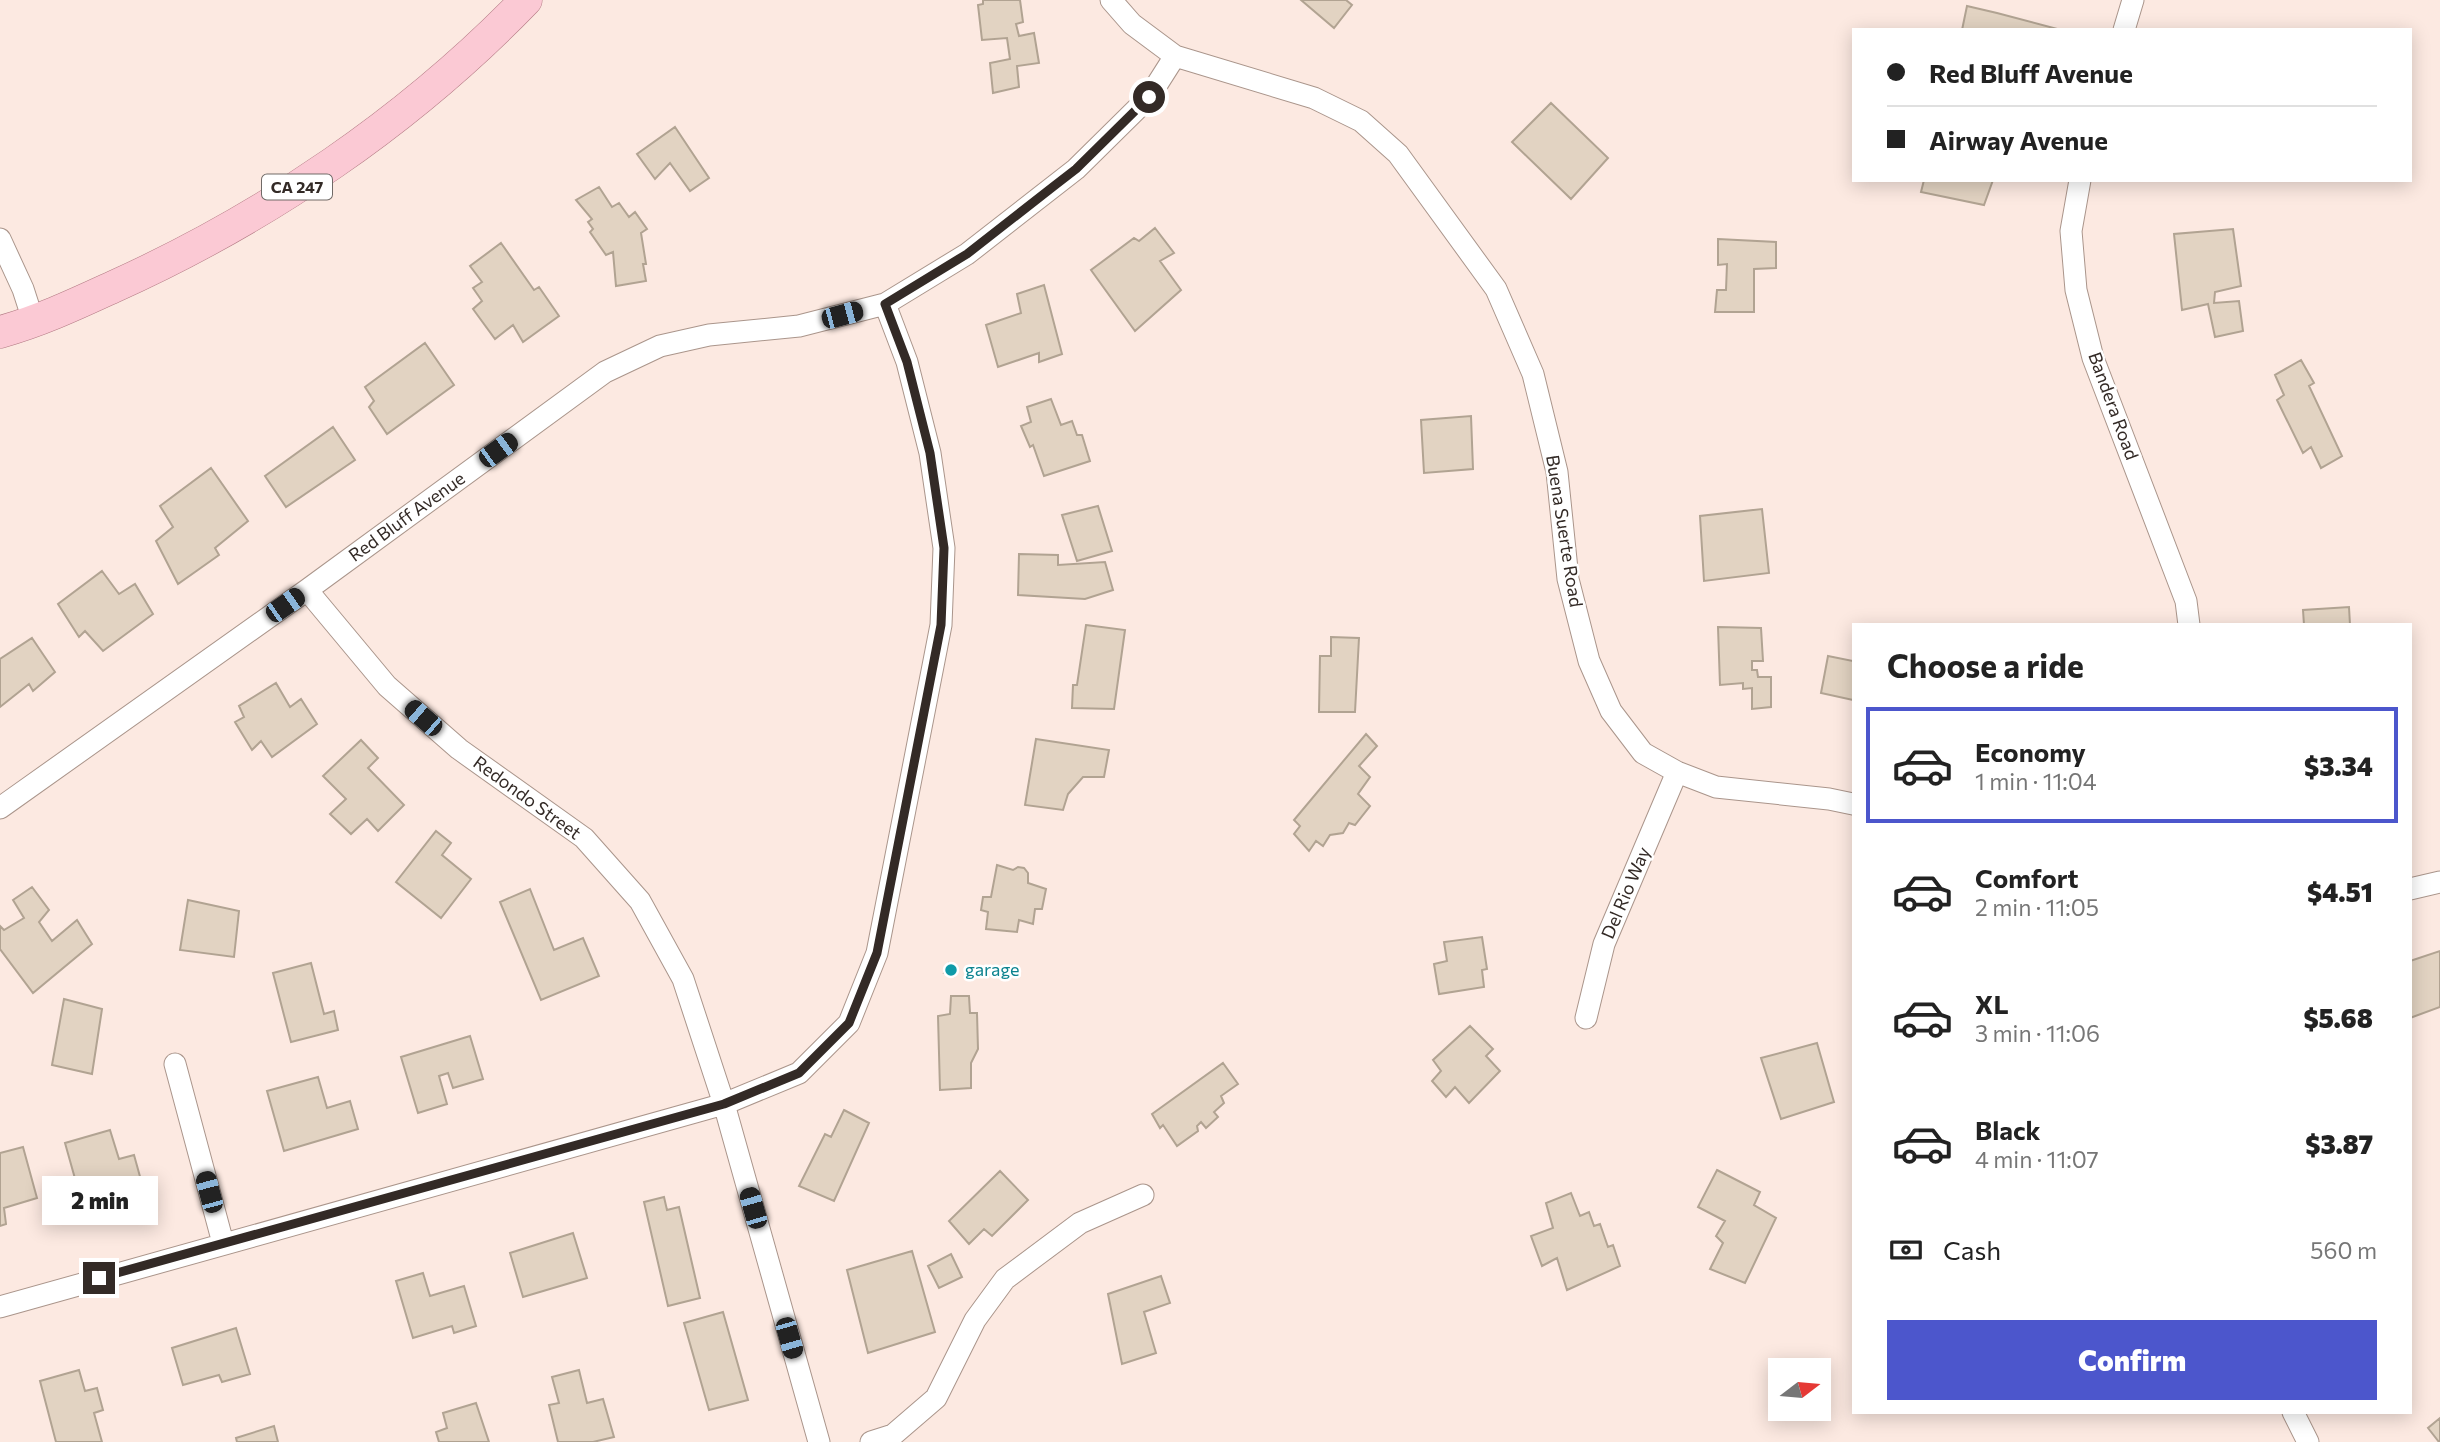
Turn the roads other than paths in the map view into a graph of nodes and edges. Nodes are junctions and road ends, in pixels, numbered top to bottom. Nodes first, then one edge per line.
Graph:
1 (526, 0) edge
2 (1111, 0) edge
3 (2133, 0) edge
4 (2125, 28) edge
5 (1175, 56) junction
6 (2080, 182) edge
7 (0, 239) edge
8 (885, 304) junction
9 (34, 323) junction
10 (0, 332) edge
11 (307, 590) junction
12 (2189, 623) edge
13 (1677, 772) junction
14 (1852, 804) edge
15 (0, 808) edge
16 (2440, 882) edge
17 (2412, 889) edge
18 (1586, 1018) dead end
19 (175, 1063) dead end
20 (724, 1104) junction
21 (1143, 1195) dead end
22 (223, 1243) junction
23 (0, 1307) edge
24 (2294, 1414) edge
25 (818, 1442) edge
26 (871, 1442) edge
27 (2308, 1442) edge

1 - 9 main road, CA 247
2 - 5 street, Buena Suerte Road
3 - 4 street
5 - 8 street, Red Bluff Avenue
5 - 13 street, Buena Suerte Road
6 - 12 street, Bandera Road
7 - 9 street
8 - 11 street, Red Bluff Avenue
8 - 20 street
9 - 10 main road, CA 247
11 - 15 street, Red Bluff Avenue
11 - 20 street, Redondo Street
13 - 14 street, Buena Suerte Road
13 - 18 street, Del Rio Way
16 - 17 street
19 - 22 street
20 - 22 street
20 - 25 street, Redondo Street
21 - 26 street
22 - 23 street
24 - 27 street

